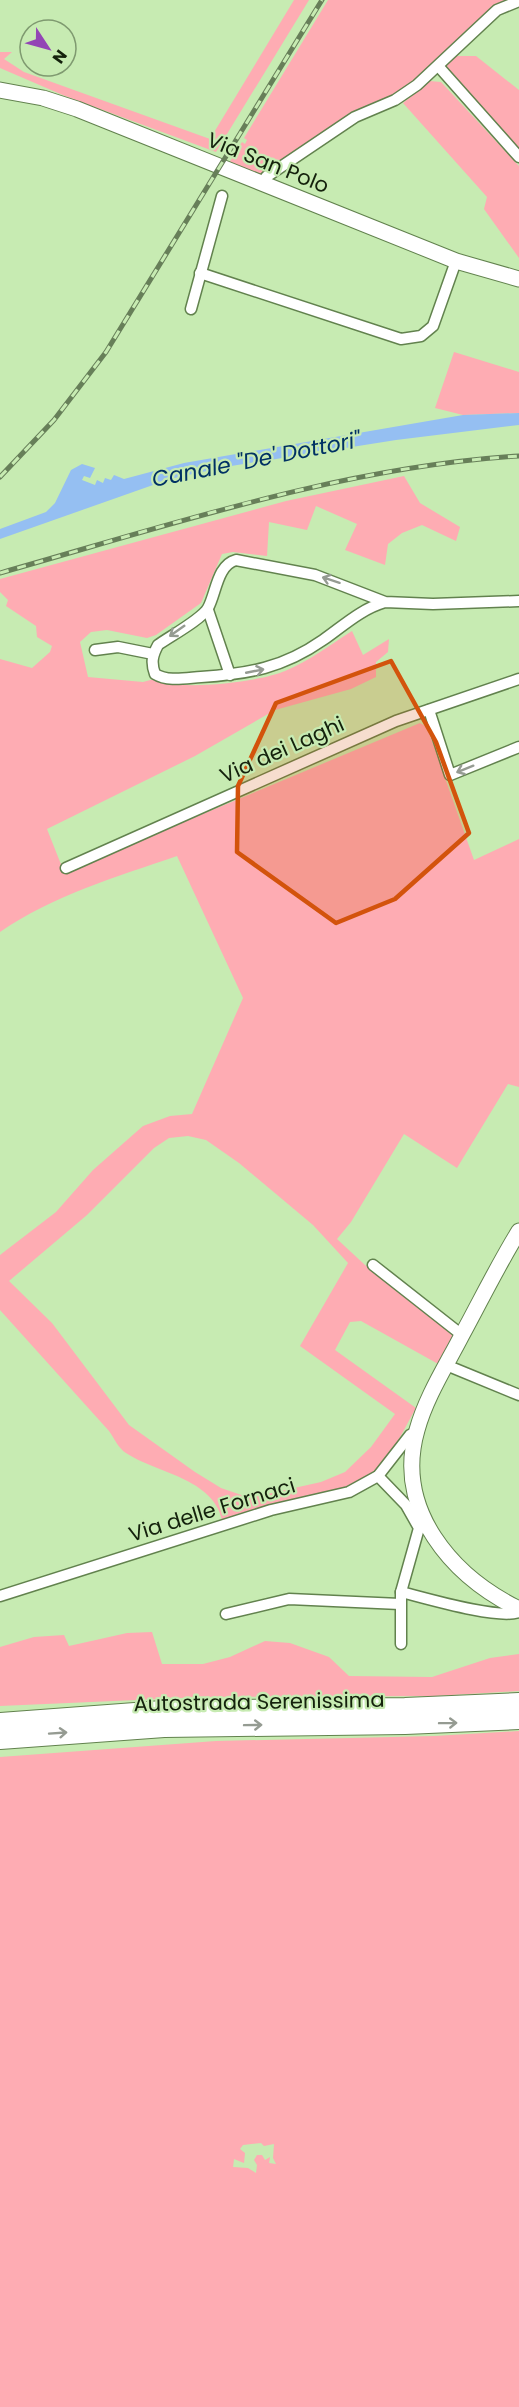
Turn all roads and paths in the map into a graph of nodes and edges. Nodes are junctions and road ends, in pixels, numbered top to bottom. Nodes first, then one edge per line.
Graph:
1 (519, 1) edge
2 (438, 67) junction
3 (0, 90) edge
4 (519, 157) edge
5 (266, 177) dead end
6 (222, 196) dead end
7 (456, 261) junction
8 (200, 273) junction
9 (518, 279) edge
10 (191, 309) dead end
11 (519, 601) edge
12 (385, 602) junction
13 (208, 610) junction
14 (95, 650) dead end
15 (153, 654) junction
16 (230, 675) junction
17 (519, 679) edge
18 (429, 710) junction
19 (519, 747) edge
20 (66, 868) dead end
21 (519, 1231) edge
22 (373, 1265) dead end
23 (462, 1335) junction
24 (446, 1365) junction
25 (519, 1395) edge
26 (416, 1432) junction
27 (378, 1476) junction
28 (0, 1596) edge
29 (400, 1598) junction
30 (519, 1610) edge
31 (226, 1614) dead end
32 (401, 1644) dead end
33 (519, 1703) edge
34 (519, 1719) edge
35 (0, 1723) edge
36 (0, 1738) edge

1 - 2 street
2 - 4 street
2 - 5 street
3 - 7 main road, Via San Polo
6 - 8 street
7 - 8 street
7 - 9 main road, Via San Polo
8 - 10 street
11 - 12 street
12 -> 13 street
16 -> 12 street
13 -> 15 street
13 - 16 street
14 - 15 street
15 - 16 street
17 - 18 street, Via dei Laghi
19 -> 18 street
18 - 20 street, Via dei Laghi
21 - 23 main road
22 - 23 street
23 - 24 main road
24 - 25 street
24 - 26 main road
26 - 27 street, Via delle Fornaci
26 - 30 main road
27 - 28 street, Via delle Fornaci
27 - 29 street
29 - 30 street
29 - 31 street
29 - 32 street
33 - 35 highway, Autostrada Serenissima
36 -> 34 highway, Autostrada Serenissima

